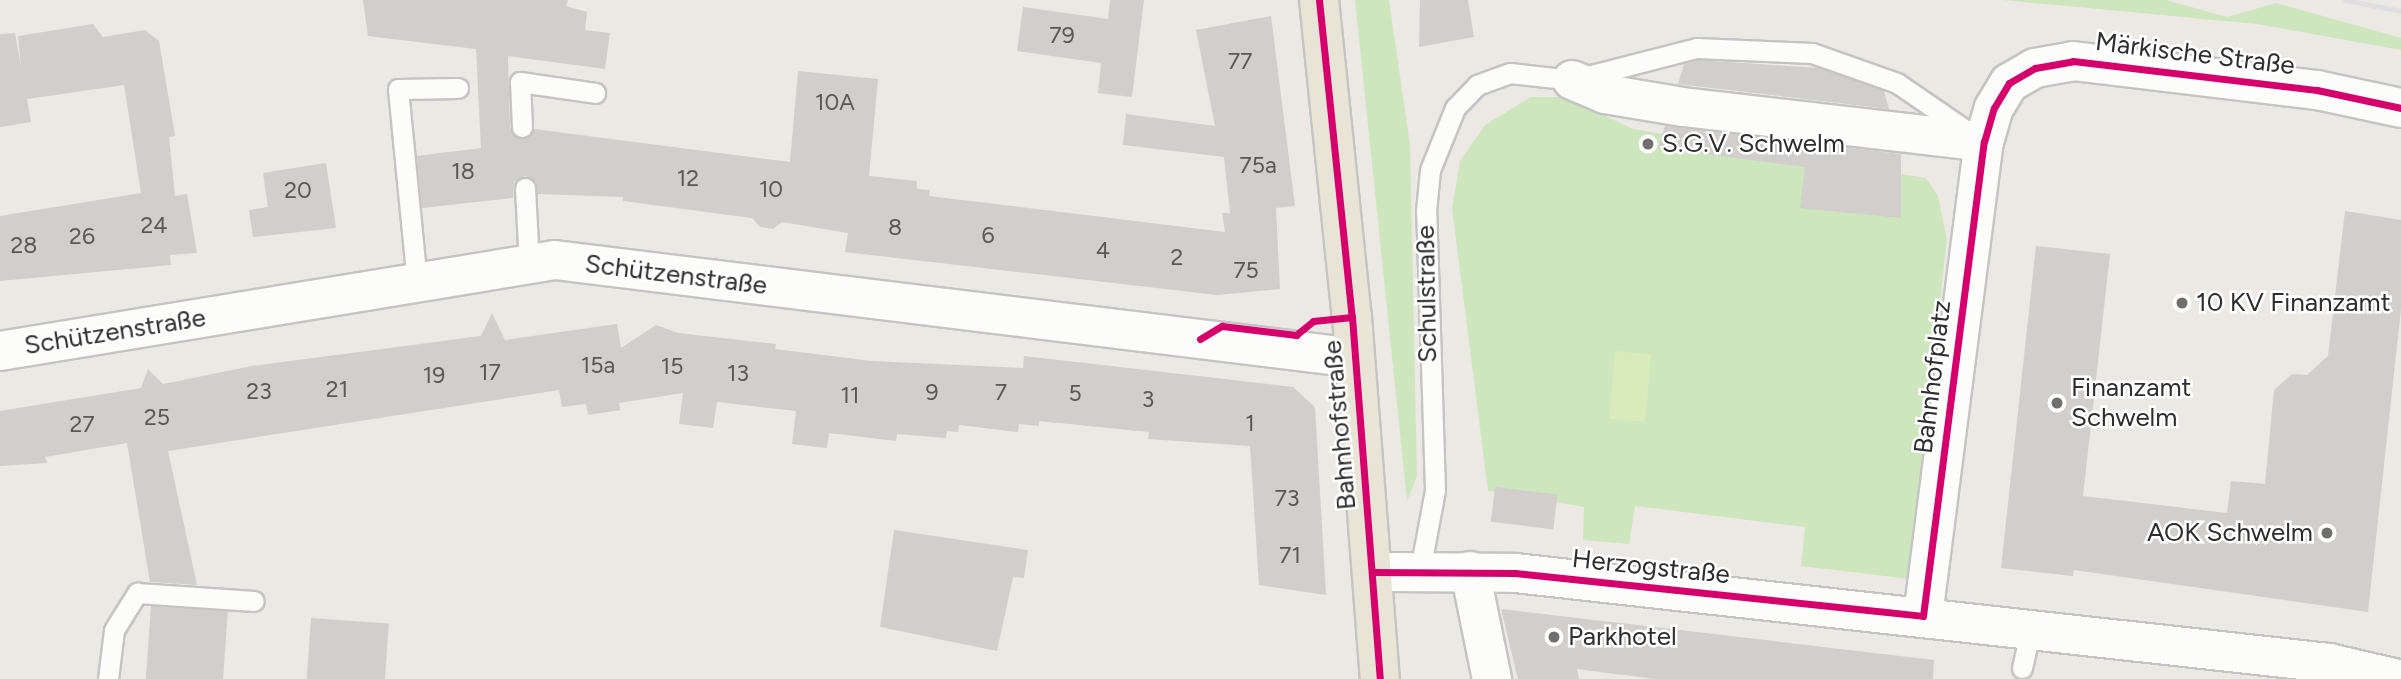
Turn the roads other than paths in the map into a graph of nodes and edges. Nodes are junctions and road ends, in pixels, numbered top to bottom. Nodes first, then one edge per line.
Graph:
1 (1319, 0) edge
2 (1572, 80) junction
3 (458, 88) dead end
4 (595, 93) dead end
5 (2401, 107) edge
6 (522, 127) dead end
7 (1984, 142) junction
8 (525, 188) dead end
9 (529, 265) junction
10 (417, 283) junction
11 (0, 351) edge
12 (1354, 358) junction
13 (1470, 571) junction
14 (1374, 572) junction
15 (254, 601) dead end
16 (1923, 616) junction
17 (2031, 628) junction
18 (2022, 668) dead end
19 (108, 679) edge
20 (1380, 679) edge
21 (1492, 679) edge
22 (2398, 679) edge

1 - 12 main road, Bahnhofstraße
2 - 7 street
2 - 7 lane
2 - 14 lane, Schulstraße
3 - 10 lane
4 - 6 lane
5 - 7 street, Märkische Straße
7 - 16 street, Bahnhofplatz
8 - 9 lane
9 - 10 street, Schützenstraße
9 - 12 street, Schützenstraße
10 - 11 street, Schützenstraße
12 - 14 main road, Bahnhofstraße
13 - 14 street, Herzogstraße
13 - 16 street, Herzogstraße
13 - 21 street
14 - 20 main road, Bahnhofstraße
15 - 19 lane
16 - 17 street, Herzogstraße
17 - 18 lane
17 - 22 street, Herzogstraße

